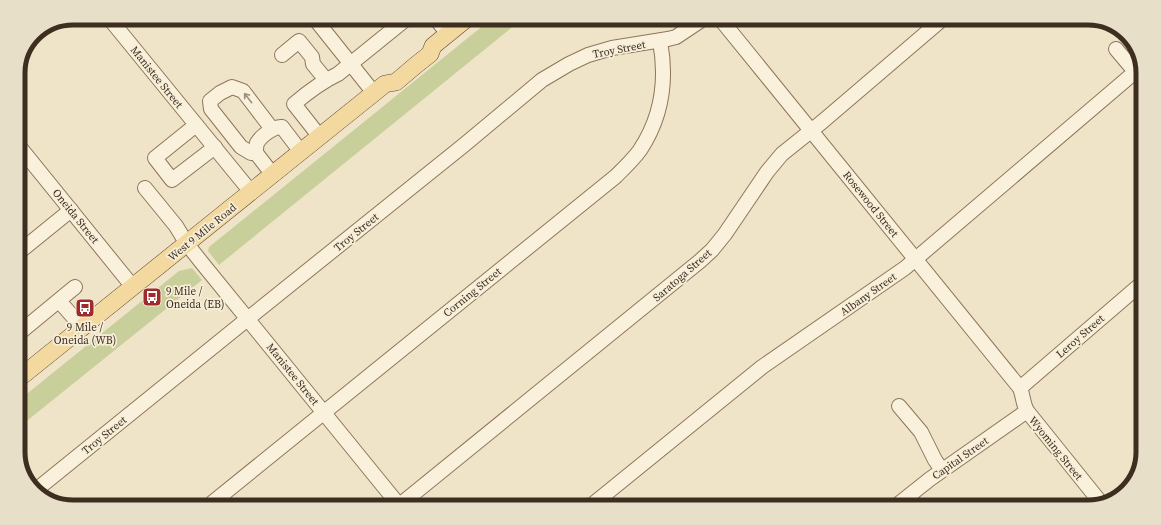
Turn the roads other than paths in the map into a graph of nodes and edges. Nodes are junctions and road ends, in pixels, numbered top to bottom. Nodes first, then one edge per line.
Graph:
1 (115, 25) edge
2 (320, 25) edge
3 (399, 25) edge
4 (440, 25) edge
5 (459, 25) edge
6 (694, 25) edge
7 (725, 25) edge
8 (935, 25) edge
9 (448, 34) junction
10 (660, 41) junction
11 (1116, 49) dead end
12 (282, 55) dead end
13 (351, 64) junction
14 (1136, 72) edge
15 (1136, 78) edge
16 (326, 80) junction
17 (380, 88) junction
18 (196, 125) junction
19 (272, 129) junction
20 (811, 130) junction
21 (320, 137) junction
22 (215, 147) junction
23 (301, 152) junction
24 (256, 153) junction
25 (25, 154) edge
26 (273, 175) junction
27 (145, 188) dead end
28 (251, 192) junction
29 (71, 210) junction
30 (187, 244) junction
31 (25, 247) edge
32 (916, 259) junction
33 (75, 287) dead end
34 (134, 287) junction
35 (1136, 288) edge
36 (59, 301) junction
37 (248, 319) junction
38 (25, 328) edge
39 (83, 328) junction
40 (25, 373) edge
41 (1020, 388) junction
42 (899, 406) dead end
43 (1027, 411) junction
44 (324, 412) junction
45 (942, 470) junction
46 (40, 487) edge
47 (1098, 499) edge
48 (216, 500) edge
49 (395, 500) edge
50 (406, 500) edge
51 (598, 500) edge
52 (904, 500) edge

1 - 18 street, Manistee Street
2 - 13 street
3 - 13 street
4 - 9 street
5 - 9 main road, West 9 Mile Road
6 - 10 street, Troy Street
7 - 20 street, Rosewood Street
8 - 20 street, Saratoga Street
9 - 17 main road, West 9 Mile Road
10 - 37 street, Troy Street
10 - 44 street, Corning Street
11 - 14 street
12 - 16 street
13 - 16 street
13 - 17 street
15 - 32 street, Albany Street
16 - 21 street
17 - 21 main road, West 9 Mile Road
18 - 22 street, Manistee Street
18 - 22 street
19 - 23 street
19 - 24 street
19 -> 24 street
20 - 32 street, Rosewood Street
20 - 50 street, Saratoga Street
21 - 23 main road, West 9 Mile Road
22 - 28 street, Manistee Street
23 - 26 main road, West 9 Mile Road
24 - 26 street
25 - 29 street, Oneida Street
26 - 28 main road, West 9 Mile Road
27 - 30 street, Manistee Street
28 - 30 main road, West 9 Mile Road
29 - 31 street
29 - 34 street, Oneida Street
30 - 34 main road, West 9 Mile Road
30 - 37 street, Manistee Street
32 - 41 street, Rosewood Street
32 - 51 street, Albany Street
33 - 36 street
34 - 39 main road, West 9 Mile Road
35 - 41 street, Leroy Street
36 - 38 street
36 - 39 street
37 - 44 street, Manistee Street
37 - 46 street, Troy Street
39 - 40 main road, West 9 Mile Road
41 - 43 street, Wyoming Street
42 - 45 street
43 - 45 street, Capital Street
43 - 47 street, Wyoming Street
44 - 48 street, Corning Street
44 - 49 street, Manistee Street
45 - 52 street, Capital Street

